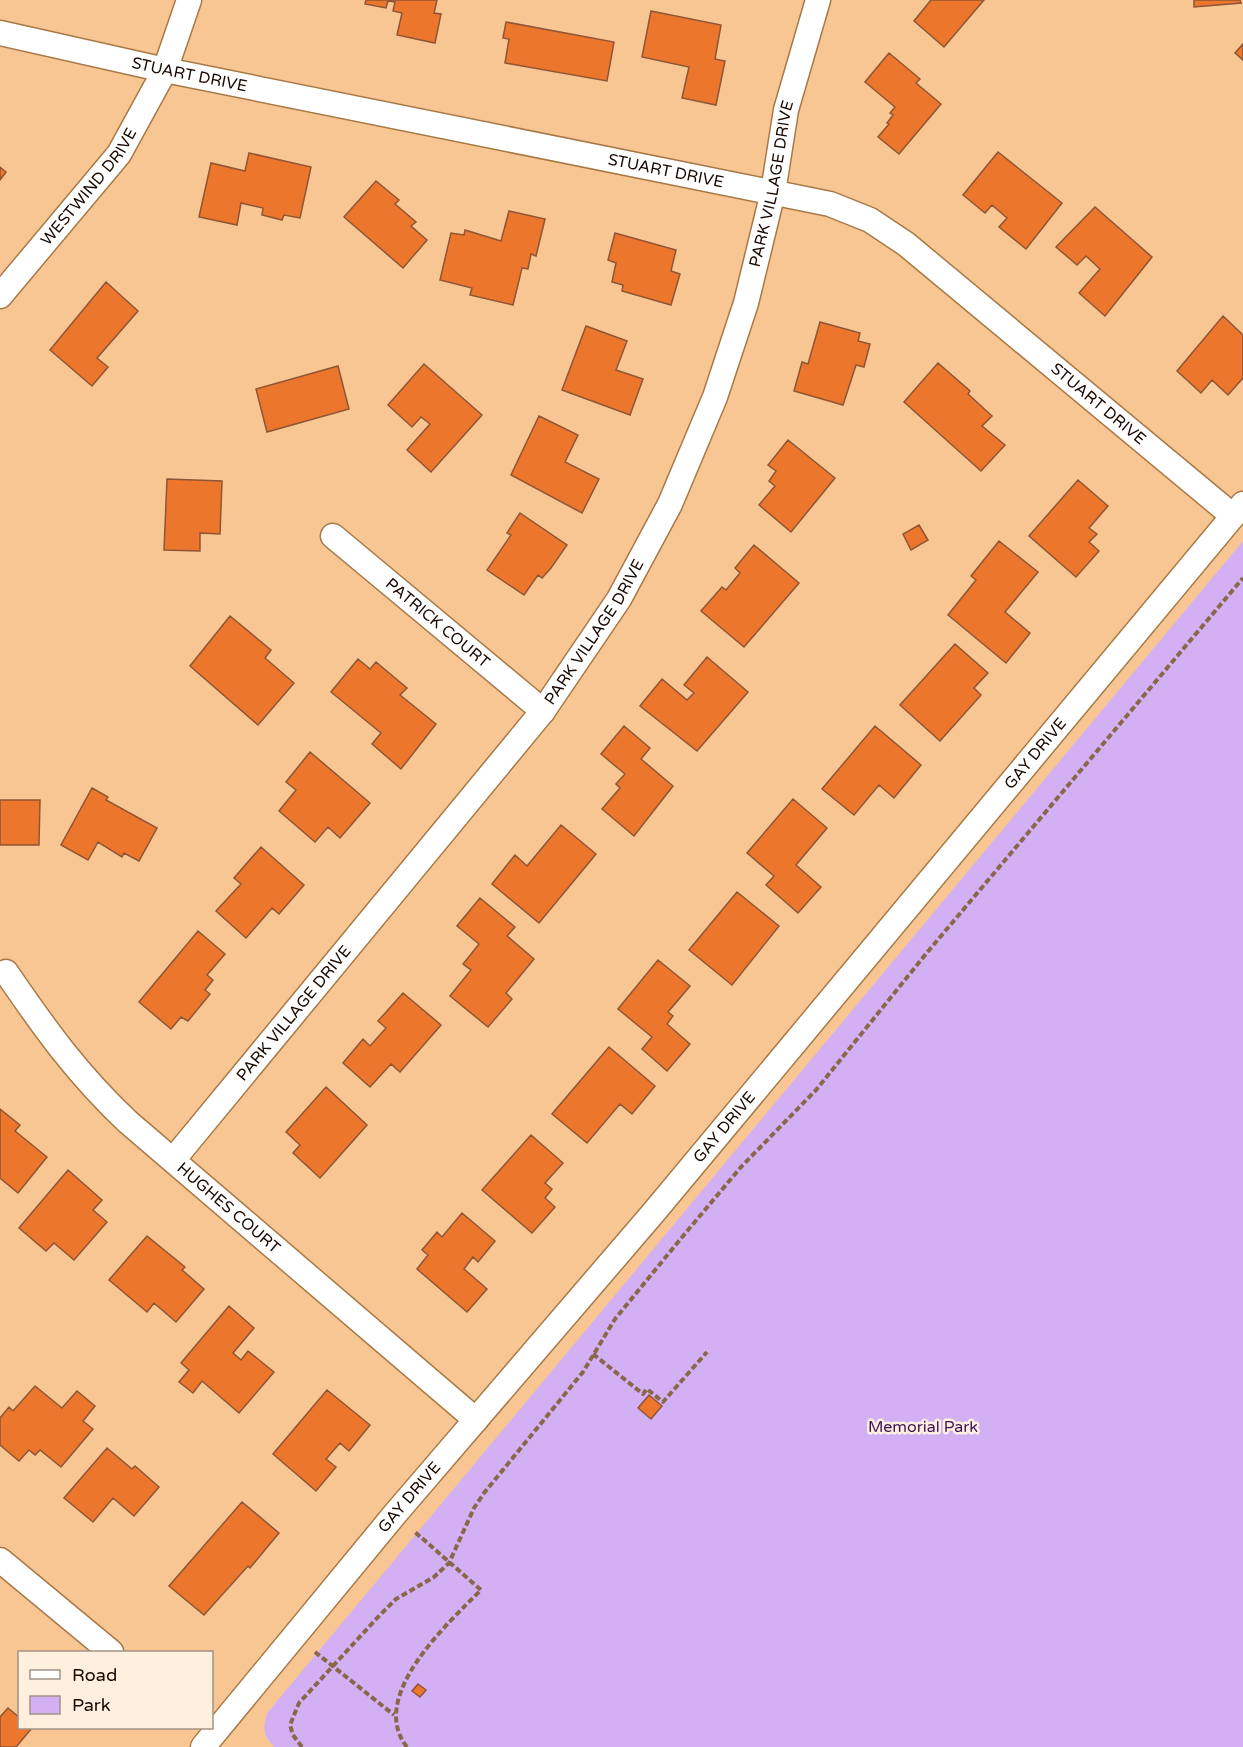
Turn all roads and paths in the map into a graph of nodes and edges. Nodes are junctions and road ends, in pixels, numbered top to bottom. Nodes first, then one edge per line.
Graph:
1 (189, 0) edge
2 (818, 0) edge
3 (0, 33) edge
4 (165, 70) junction
5 (772, 192) junction
6 (0, 296) edge
7 (1238, 510) edge
8 (333, 536) dead end
9 (1243, 578) edge
10 (543, 711) junction
11 (6, 972) dead end
12 (173, 1160) junction
13 (706, 1352) dead end
14 (593, 1354) junction
15 (476, 1420) junction
16 (395, 1514) junction
17 (0, 1560) edge
18 (449, 1563) junction
19 (296, 1635) junction
20 (109, 1651) edge
21 (333, 1667) junction
22 (394, 1715) junction
23 (209, 1740) edge
24 (302, 1747) edge
25 (407, 1747) edge

1 - 4 street, WESTWIND DRIVE
2 - 5 street, PARK VILLAGE DRIVE
3 - 4 street, STUART DRIVE
4 - 5 street, STUART DRIVE
4 - 6 street, WESTWIND DRIVE
5 - 7 street, STUART DRIVE
5 - 10 street, PARK VILLAGE DRIVE
7 - 15 street, GAY DRIVE
8 - 10 street, PATRICK COURT
9 - 14 path
10 - 12 street, PARK VILLAGE DRIVE
11 - 12 street, HUGHES COURT
12 - 15 street, HUGHES COURT
13 - 14 path
14 - 18 path
15 - 16 street, GAY DRIVE
16 - 18 path
16 - 19 street, GAY DRIVE
17 - 20 street
18 - 21 path
18 - 22 path
19 - 21 path
19 - 23 street, GAY DRIVE
21 - 22 path
21 - 24 path
22 - 25 path

